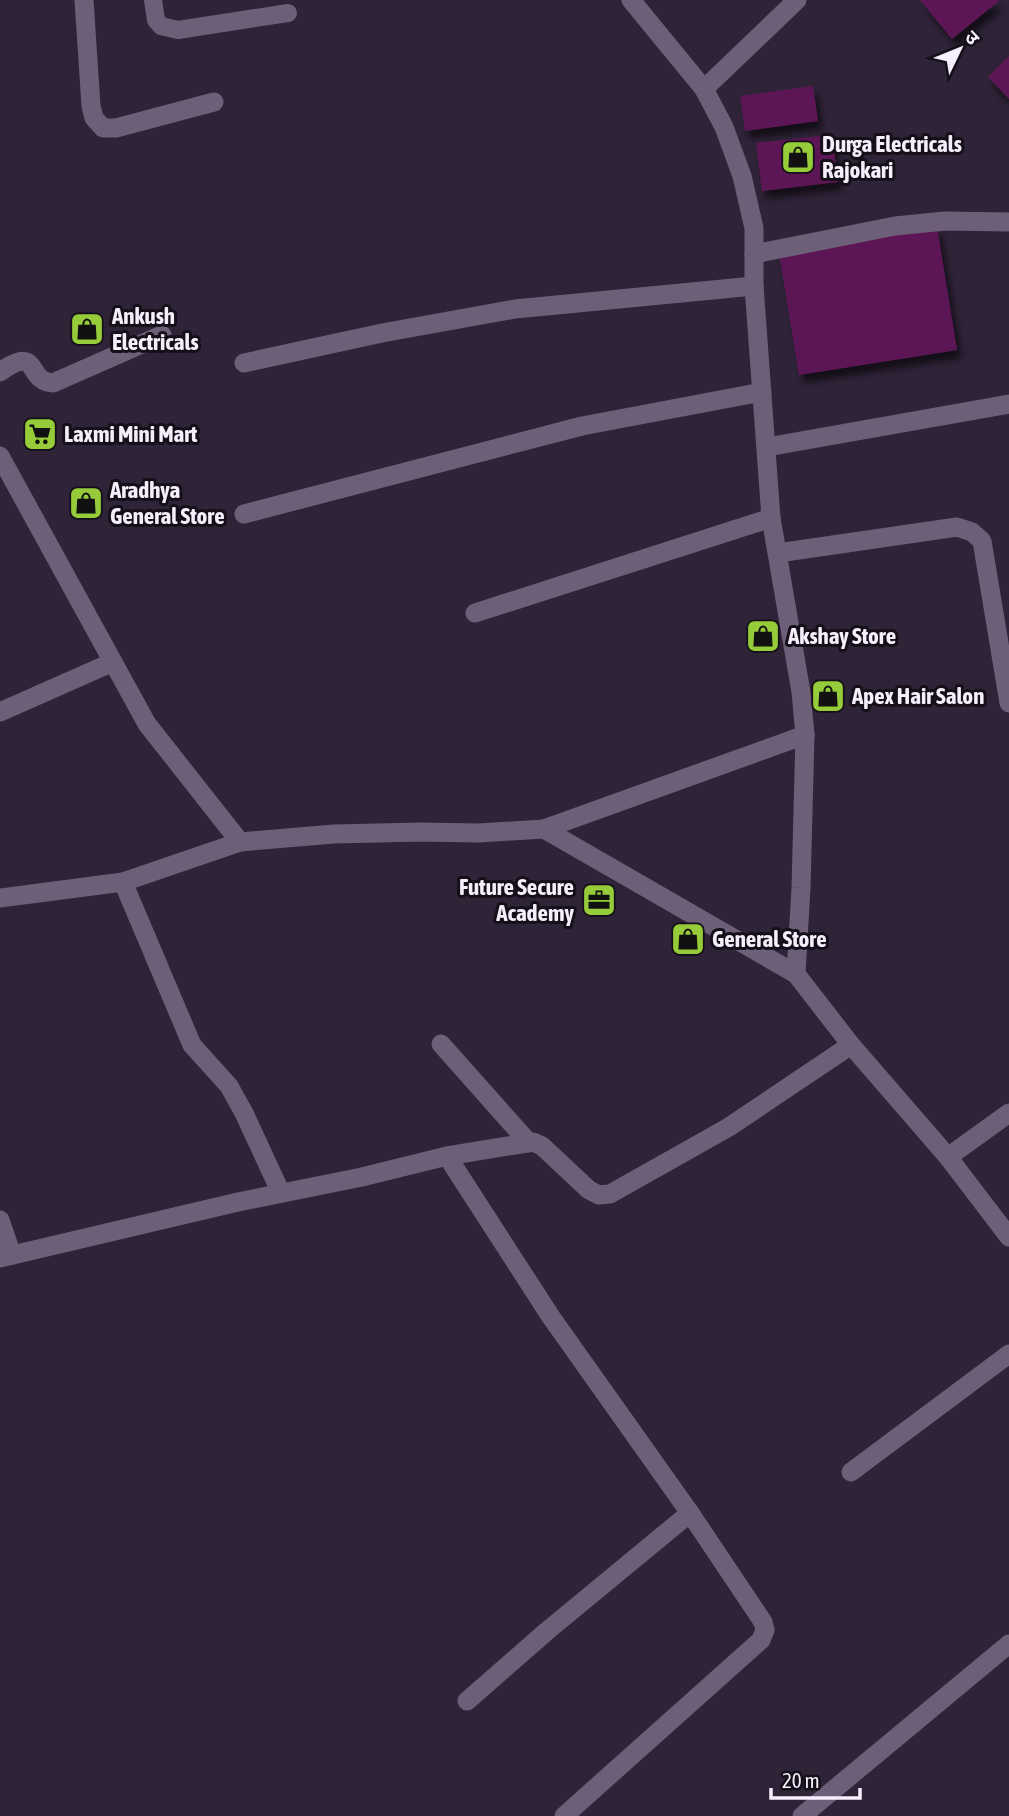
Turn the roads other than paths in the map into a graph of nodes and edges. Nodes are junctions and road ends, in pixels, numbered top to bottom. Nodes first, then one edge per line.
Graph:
1 (84, 0) edge
2 (153, 0) edge
3 (631, 0) edge
4 (797, 0) edge
5 (288, 13) dead end
6 (704, 89) junction
7 (214, 102) dead end
8 (1009, 222) edge
9 (754, 254) junction
10 (754, 286) junction
11 (162, 335) dead end
12 (244, 363) dead end
13 (0, 372) edge
14 (762, 392) junction
15 (1009, 404) edge
16 (766, 447) junction
17 (0, 456) edge
18 (244, 514) dead end
19 (771, 518) junction
20 (778, 553) junction
21 (475, 613) dead end
22 (113, 662) junction
23 (1009, 703) edge
24 (0, 712) edge
25 (805, 735) junction
26 (544, 829) junction
27 (240, 842) junction
28 (123, 882) junction
29 (0, 898) edge
30 (796, 974) junction
31 (441, 1044) dead end
32 (851, 1045) junction
33 (1009, 1113) edge
34 (529, 1143) junction
35 (447, 1156) junction
36 (948, 1157) junction
37 (281, 1193) junction
38 (0, 1220) edge
39 (1009, 1237) edge
40 (6, 1256) edge
41 (1009, 1354) edge
42 (851, 1472) dead end
43 (690, 1513) junction
44 (1009, 1644) edge
45 (467, 1701) dead end
46 (564, 1816) edge
47 (802, 1816) edge

1 - 7 street
2 - 5 lane
3 - 6 street
4 - 6 street
6 - 9 street
8 - 9 street
9 - 10 street
10 - 12 street
10 - 14 street
11 - 13 street
14 - 16 street
14 - 18 street
15 - 16 street
16 - 19 street
17 - 22 street
19 - 20 street
19 - 21 street
20 - 23 street
20 - 25 street
22 - 24 street
22 - 27 street
25 - 26 street
25 - 30 street
26 - 27 street
26 - 30 street
27 - 28 street
28 - 29 street
28 - 37 street
30 - 32 street
31 - 34 street
32 - 34 street
32 - 36 street
33 - 36 street
34 - 35 street
35 - 37 street
35 - 43 street
36 - 39 street
37 - 40 street
38 - 40 street
41 - 42 street
43 - 45 street
43 - 46 street
44 - 47 street

